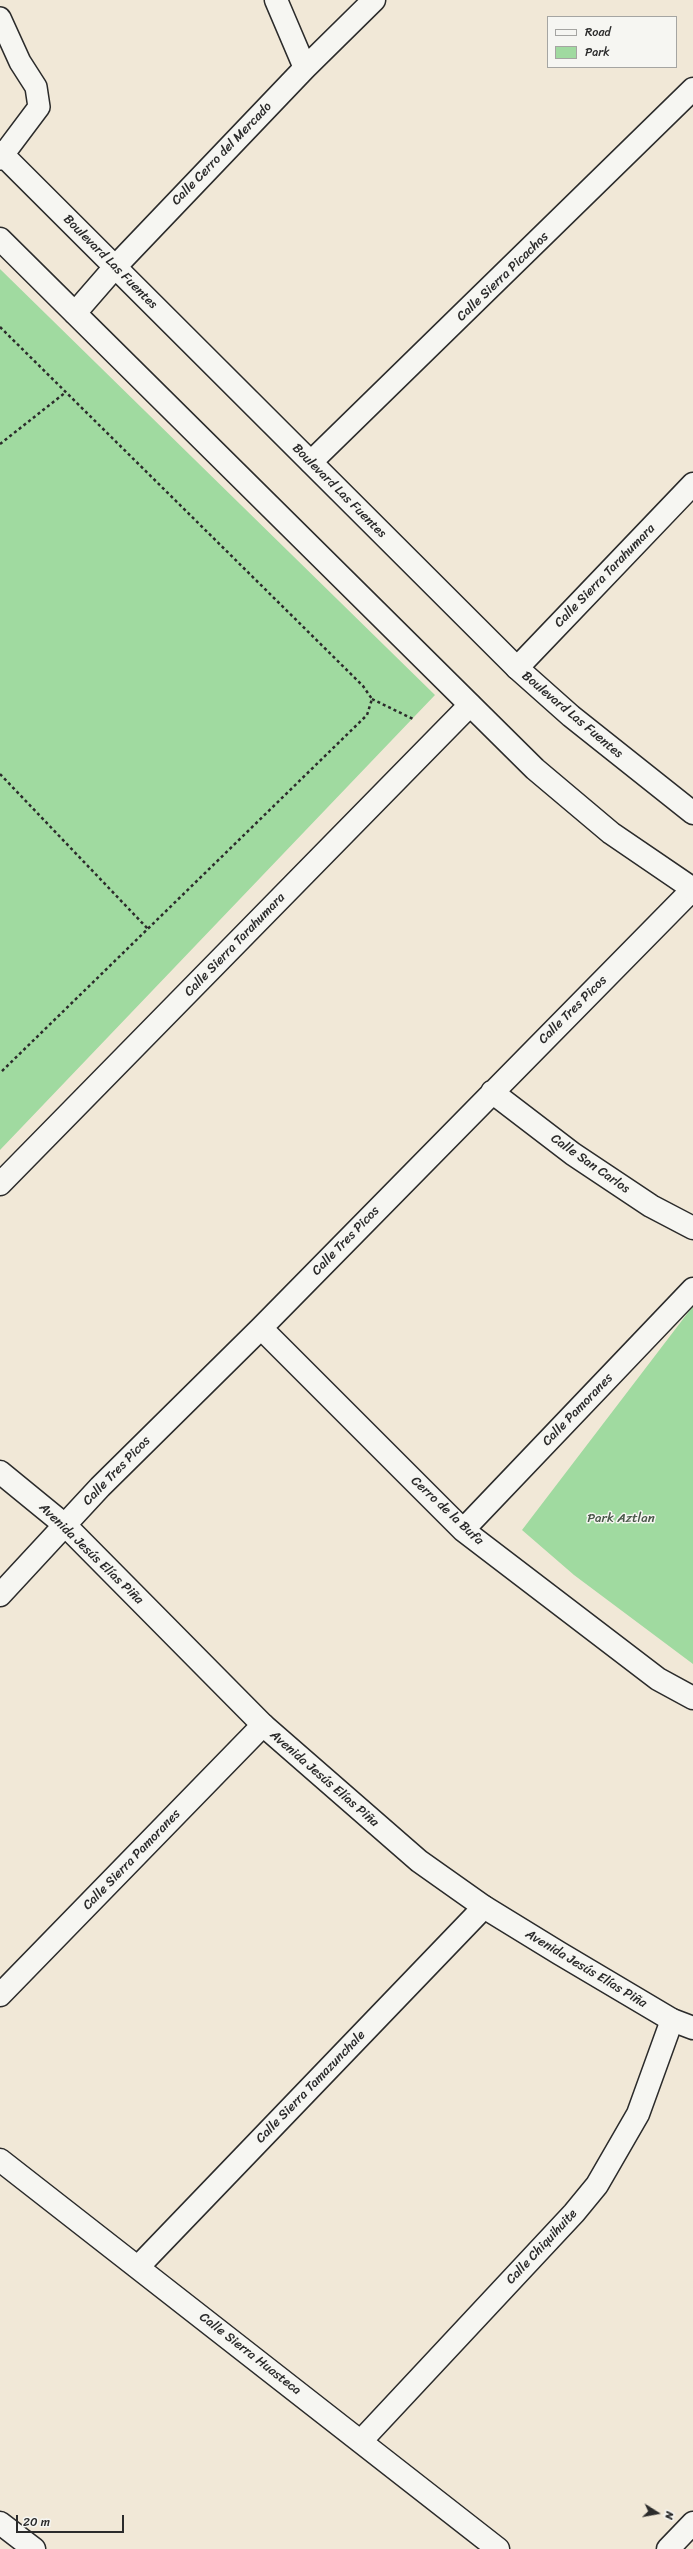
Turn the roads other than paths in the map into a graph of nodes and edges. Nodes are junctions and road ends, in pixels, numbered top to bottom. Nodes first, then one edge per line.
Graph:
1 (276, 0) edge
2 (374, 0) edge
3 (0, 18) edge
4 (0, 42) edge
5 (20, 62) junction
6 (305, 68) junction
7 (693, 89) edge
8 (1, 155) edge
9 (0, 239) edge
10 (115, 267) junction
11 (75, 313) junction
12 (311, 462) junction
13 (693, 484) edge
14 (517, 668) junction
15 (470, 705) junction
16 (693, 813) edge
17 (693, 889) edge
18 (492, 1092) junction
19 (0, 1184) edge
20 (693, 1228) edge
21 (693, 1290) edge
22 (261, 1328) junction
23 (0, 1472) edge
24 (66, 1526) junction
25 (463, 1530) junction
26 (0, 1595) edge
27 (693, 1698) edge
28 (264, 1725) junction
29 (484, 1907) junction
30 (0, 1995) edge
31 (672, 2020) junction
32 (693, 2028) edge
33 (0, 2160) edge
34 (138, 2266) junction
35 (361, 2441) junction
36 (0, 2523) edge
37 (693, 2523) edge
38 (34, 2549) edge
39 (498, 2549) edge
40 (668, 2549) edge

1 - 6 street
2 - 6 street, Calle Cerro del Mercado
3 - 5 lane
4 - 5 lane
5 - 8 lane
6 - 10 street, Calle Cerro del Mercado
7 - 12 street, Calle Sierra Picachos
8 - 10 street, Boulevard Las Fuentes
9 - 11 street
10 - 11 street, Calle Cerro del Mercado
10 - 12 street, Boulevard Las Fuentes
11 - 15 street
12 - 14 street, Boulevard Las Fuentes
13 - 14 street, Calle Sierra Tarahumara
14 - 16 street, Boulevard Las Fuentes
15 - 17 street
15 - 19 street, Calle Sierra Tarahumara
17 - 18 street, Calle Tres Picos
18 - 20 street, Calle San Carlos
18 - 22 street, Calle Tres Picos
21 - 25 street, Calle Pamoranes
22 - 24 street, Calle Tres Picos
22 - 25 street, Cerro de la Bufa
23 - 24 street, Avenida Jesús Elías Piña
24 - 26 street, Calle Tres Picos
24 - 28 street, Avenida Jesús Elías Piña
25 - 27 street, Cerro de la Bufa
28 - 29 street, Avenida Jesús Elías Piña
28 - 30 street, Calle Sierra Pamoranes
29 - 31 street, Avenida Jesús Elías Piña
29 - 34 street, Calle Sierra Tamazunchale
31 - 32 street, Avenida Jesús Elías Piña
31 - 35 street, Calle Chiquihuite
33 - 34 street, Calle Sierra Huasteca
34 - 35 street, Calle Sierra Huasteca
35 - 39 street, Calle Sierra Huasteca
36 - 38 street
37 - 40 street

